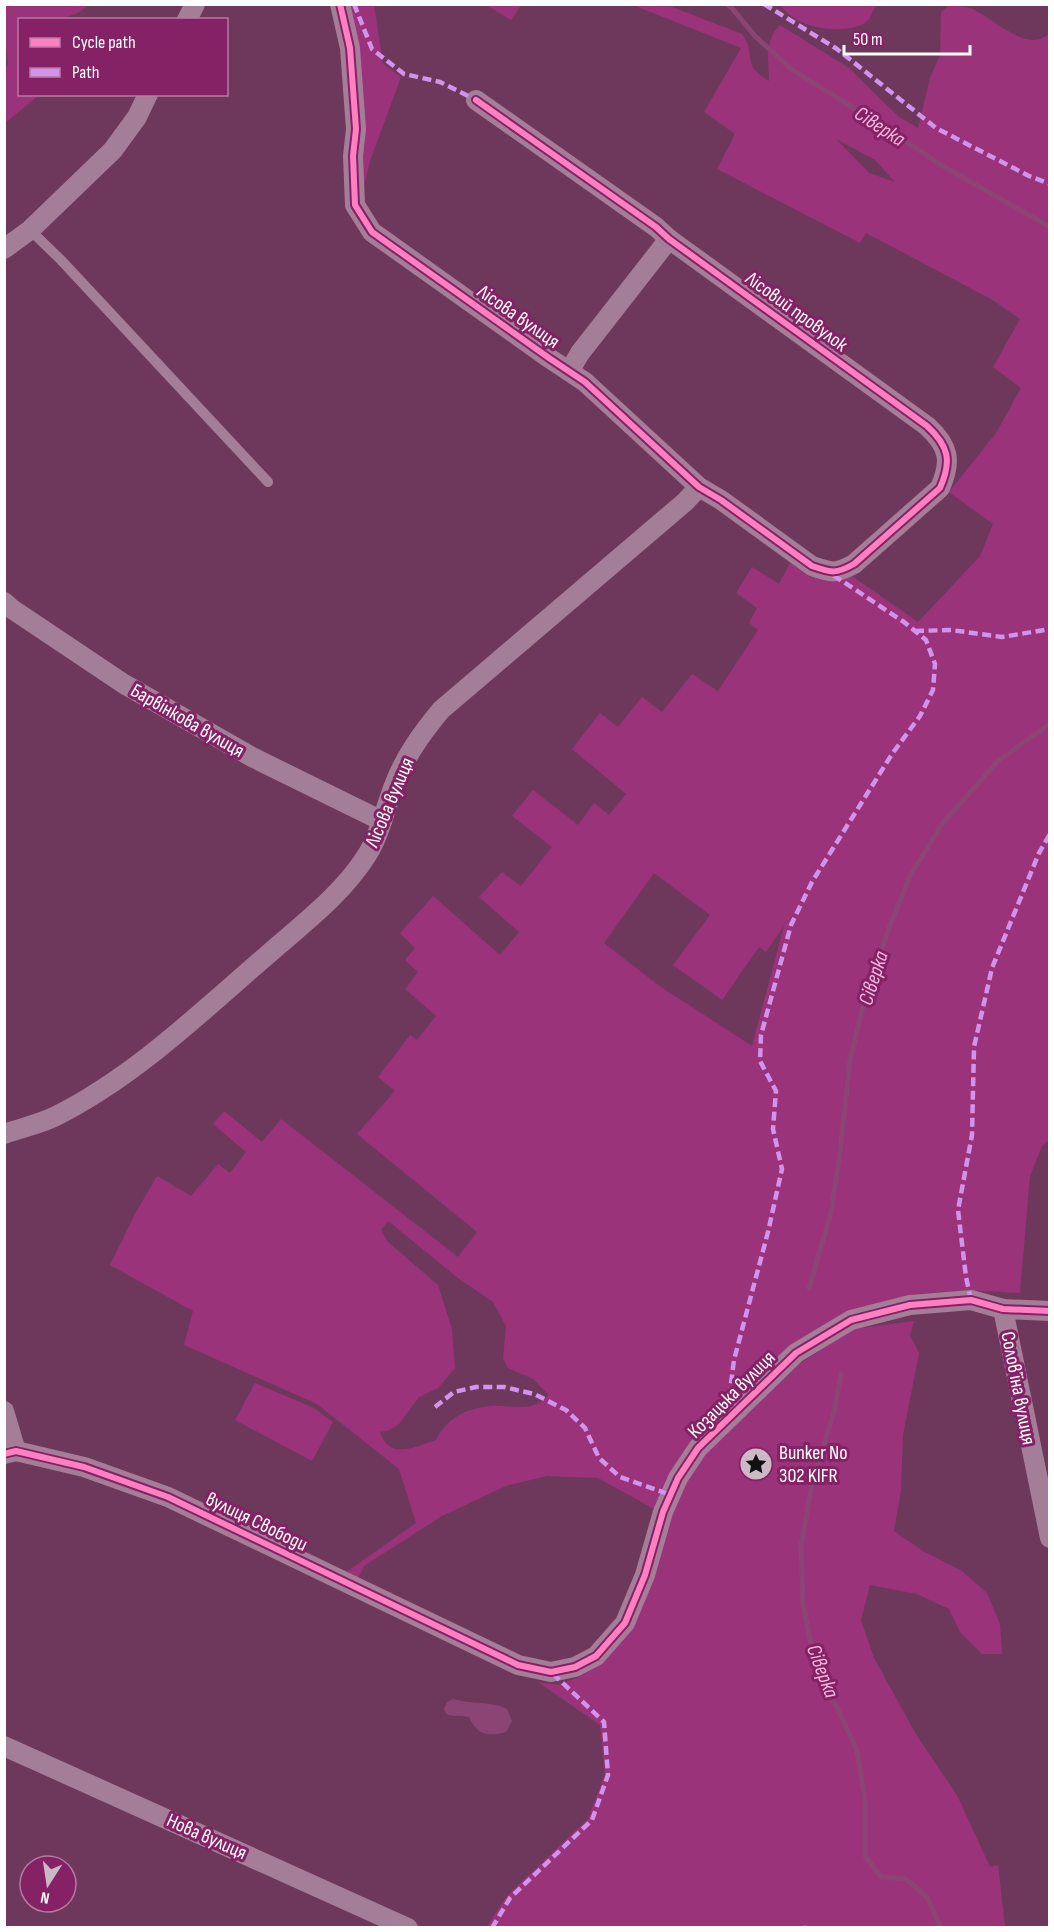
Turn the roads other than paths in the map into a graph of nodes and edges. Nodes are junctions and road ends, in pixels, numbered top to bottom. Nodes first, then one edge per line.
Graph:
1 (195, 4) edge
2 (340, 4) edge
3 (188, 18) edge
4 (147, 96) edge
5 (476, 100) dead end
6 (30, 230) junction
7 (669, 239) junction
8 (4, 249) edge
9 (570, 370) junction
10 (268, 482) dead end
11 (699, 487) junction
12 (830, 572) joint
13 (4, 602) edge
14 (382, 821) junction
15 (4, 1134) edge
16 (1003, 1309) junction
17 (1050, 1311) edge
18 (4, 1411) edge
19 (10, 1453) edge
20 (1050, 1538) edge
21 (487, 1649) joint
22 (4, 1746) edge
23 (408, 1928) edge

1 - 3 street
2 - 9 street, Лісова вулиця
4 - 6 street
5 - 7 street, Лісовий провулок
6 - 8 street
6 - 10 lane
7 - 9 street
7 - 12 street, Лісовий провулок
9 - 11 street, Лісова вулиця
11 - 12 street, Лісова вулиця
11 - 14 street, Лісова вулиця
13 - 14 street, Барвінкова вулиця
14 - 15 street, Лісова вулиця
16 - 17 street, Козацька вулиця
16 - 20 street, Соловʼїна вулиця
16 - 21 street, Козацька вулиця
18 - 19 street, вулиця Свободи
19 - 21 street, вулиця Свободи
22 - 23 street, Нова вулиця

